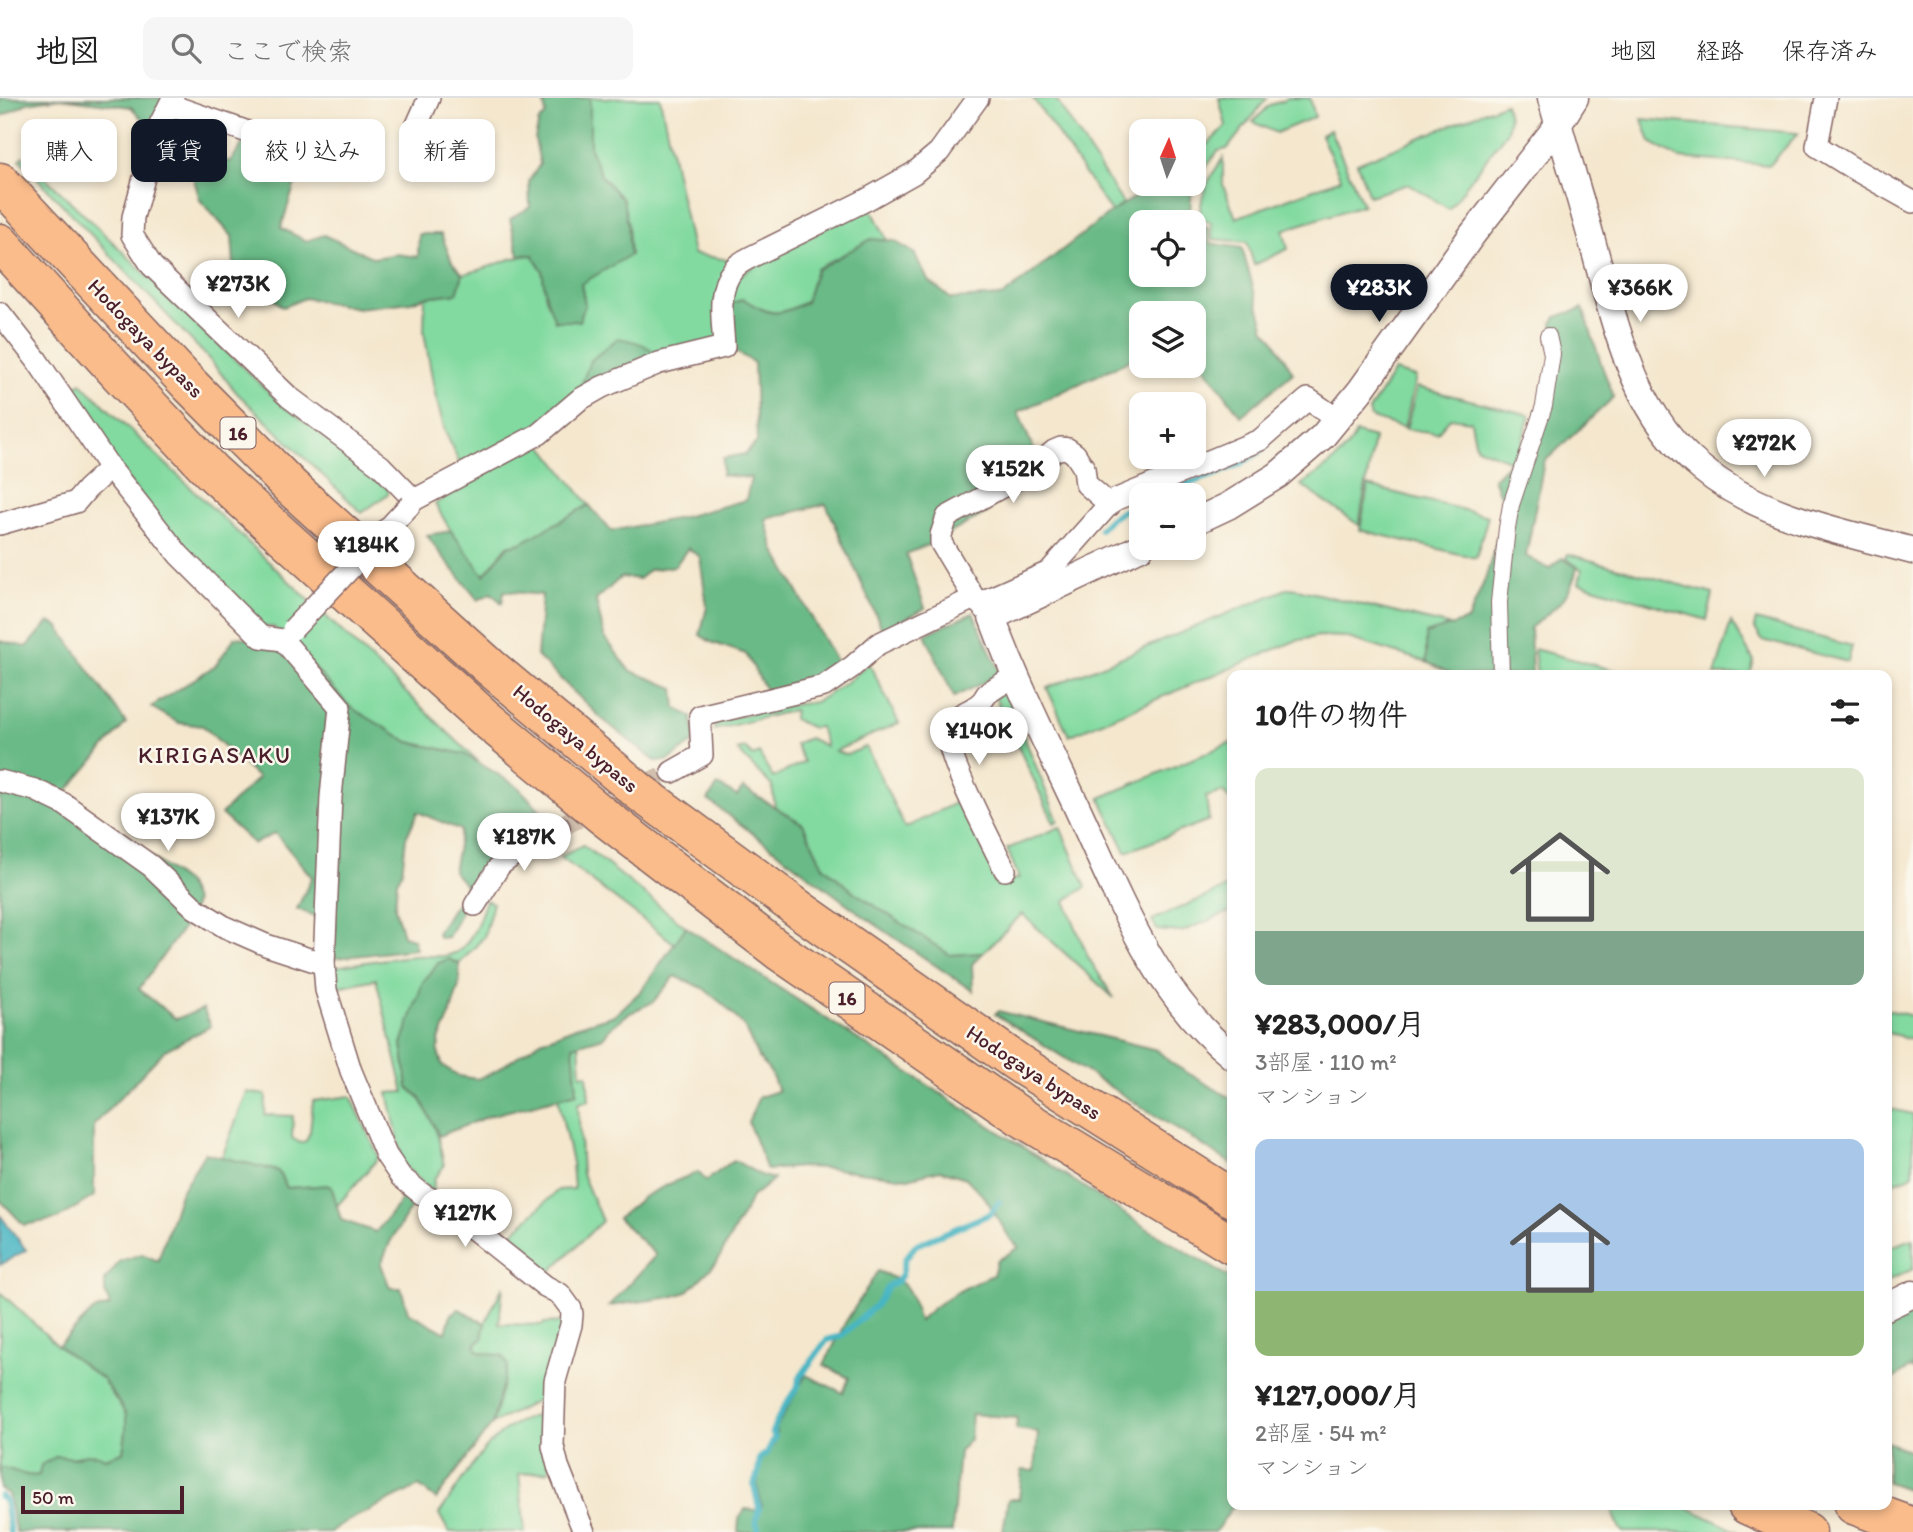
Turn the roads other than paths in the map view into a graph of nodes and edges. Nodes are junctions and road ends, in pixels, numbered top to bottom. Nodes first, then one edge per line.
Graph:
1 (429, 98) edge
2 (978, 98) edge
3 (1551, 98) edge
4 (1575, 98) edge
5 (1826, 98) edge
6 (172, 101) edge
7 (420, 119) edge
8 (1558, 125) junction
9 (241, 127) edge
10 (0, 182) edge
11 (1913, 202) edge
12 (0, 243) edge
13 (0, 313) edge
14 (1548, 337) dead end
15 (1337, 419) junction
16 (110, 468) junction
17 (412, 502) junction
18 (1110, 505) junction
19 (1206, 516) edge
20 (0, 524) edge
21 (1129, 551) edge
22 (1913, 551) edge
23 (982, 606) junction
24 (288, 635) junction
25 (1501, 670) edge
26 (1015, 676) junction
27 (672, 772) tunnel mouth
28 (0, 781) edge
29 (559, 827) tunnel mouth
30 (1005, 870) dead end
31 (475, 905) dead end
32 (324, 964) junction
33 (1227, 1051) edge
34 (1227, 1195) edge
35 (1227, 1242) edge
36 (1913, 1294) edge
37 (1892, 1304) edge
38 (1758, 1510) edge
39 (1867, 1510) edge
40 (1913, 1527) edge
41 (584, 1532) edge
42 (1807, 1532) edge

1 - 7 street
2 - 17 street
3 - 8 street
4 - 8 street
5 - 11 street
6 - 9 street
6 - 17 street
8 - 15 street
8 - 22 street
10 - 34 highway, Hodogaya bypass / 16
12 - 35 highway, Hodogaya bypass / 16
13 - 16 street
14 - 25 street
15 - 18 street
15 - 19 street
16 - 20 street
16 - 24 street
17 - 24 street, bridge
18 - 23 street
18 - 23 street
21 - 23 street
23 - 26 street
23 - 27 street
24 - 32 street
26 - 30 street
26 - 33 street
28 - 32 street
29 - 31 street
32 - 41 street
36 - 37 street
38 - 42 highway
39 - 40 highway

